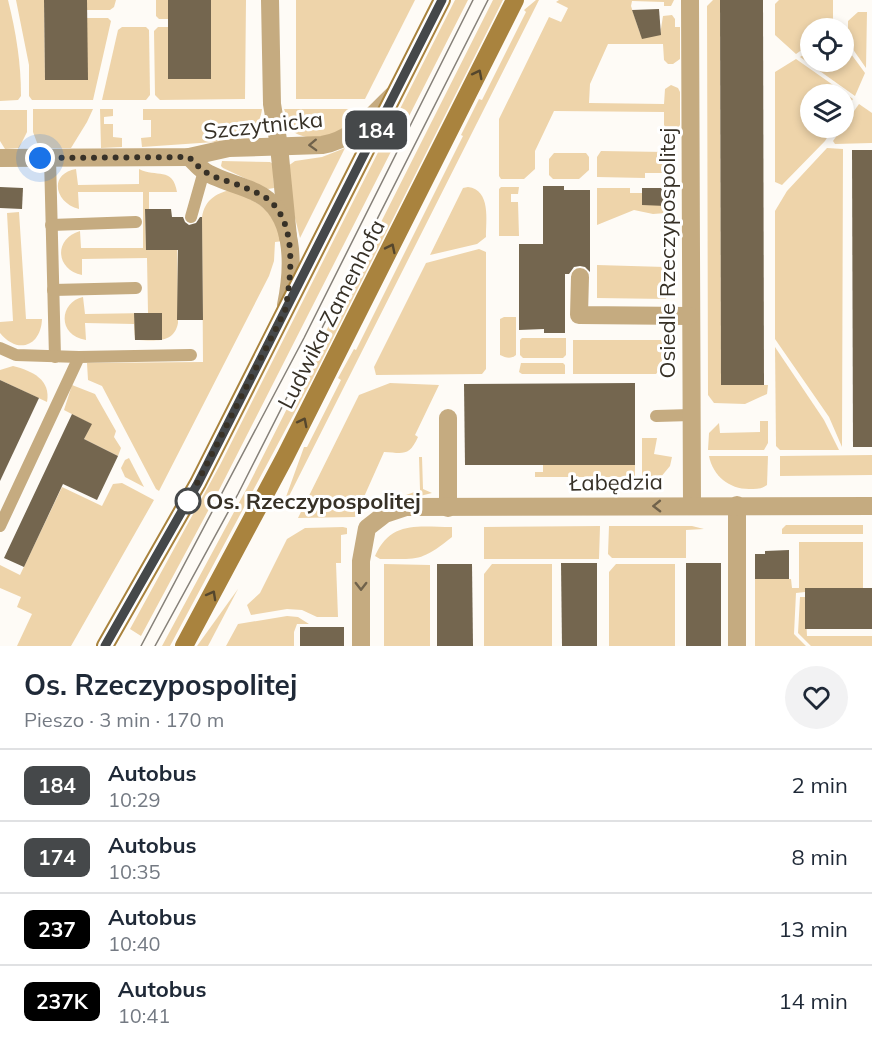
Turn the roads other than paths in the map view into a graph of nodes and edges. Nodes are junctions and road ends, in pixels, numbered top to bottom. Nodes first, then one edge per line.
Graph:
1 (270, 0) edge
2 (442, 0) edge
3 (515, 0) edge
4 (521, 0) edge
5 (690, 0) edge
6 (506, 19) junction
7 (395, 93) junction
8 (279, 146) junction
9 (189, 157) junction
10 (0, 158) edge
11 (50, 158) junction
12 (204, 171) junction
13 (191, 217) dead end
14 (136, 222) dead end
15 (51, 225) junction
16 (288, 237) junction
17 (580, 277) dead end
18 (136, 288) dead end
19 (53, 291) junction
20 (285, 311) junction
21 (690, 316) junction
22 (0, 348) edge
23 (191, 355) dead end
24 (55, 357) junction
25 (79, 357) junction
26 (692, 415) junction
27 (656, 416) dead end
28 (448, 418) dead end
29 (692, 505) junction
30 (737, 505) junction
31 (872, 506) edge
32 (448, 508) junction
33 (0, 526) edge
34 (105, 646) edge
35 (184, 646) edge
36 (361, 646) edge
37 (737, 646) edge

1 - 8 street
2 - 7 main road, Ludwika Zamenhofa
3 - 6 main road, Ludwika Zamenhofa
4 - 6 street
5 - 21 street, Osiedle Rzeczypospolitej
35 -> 6 main road, Ludwika Zamenhofa
7 -> 8 street, Szczytnicka
7 - 20 main road, Ludwika Zamenhofa
8 - 9 street, Szczytnicka
8 - 16 street
9 - 11 street, Szczytnicka
9 - 12 street, Szczytnicka
10 - 11 street, Szczytnicka
11 - 15 lane
12 - 13 lane
12 - 16 street, Szczytnicka
14 - 15 lane
15 - 19 lane
16 - 20 street, Szczytnicka
17 - 21 street
18 - 19 lane
19 - 24 lane
20 - 34 main road, Ludwika Zamenhofa
21 - 26 street, Osiedle Rzeczypospolitej
22 - 24 lane
23 - 25 lane
24 - 25 lane
25 - 33 lane
26 - 27 lane
26 - 29 street, Osiedle Rzeczypospolitej
28 - 32 street
29 - 30 street, Łabędzia
29 -> 32 street, Łabędzia
30 - 31 street, Łabędzia
30 - 37 street
32 -> 36 street, Łabędzia

